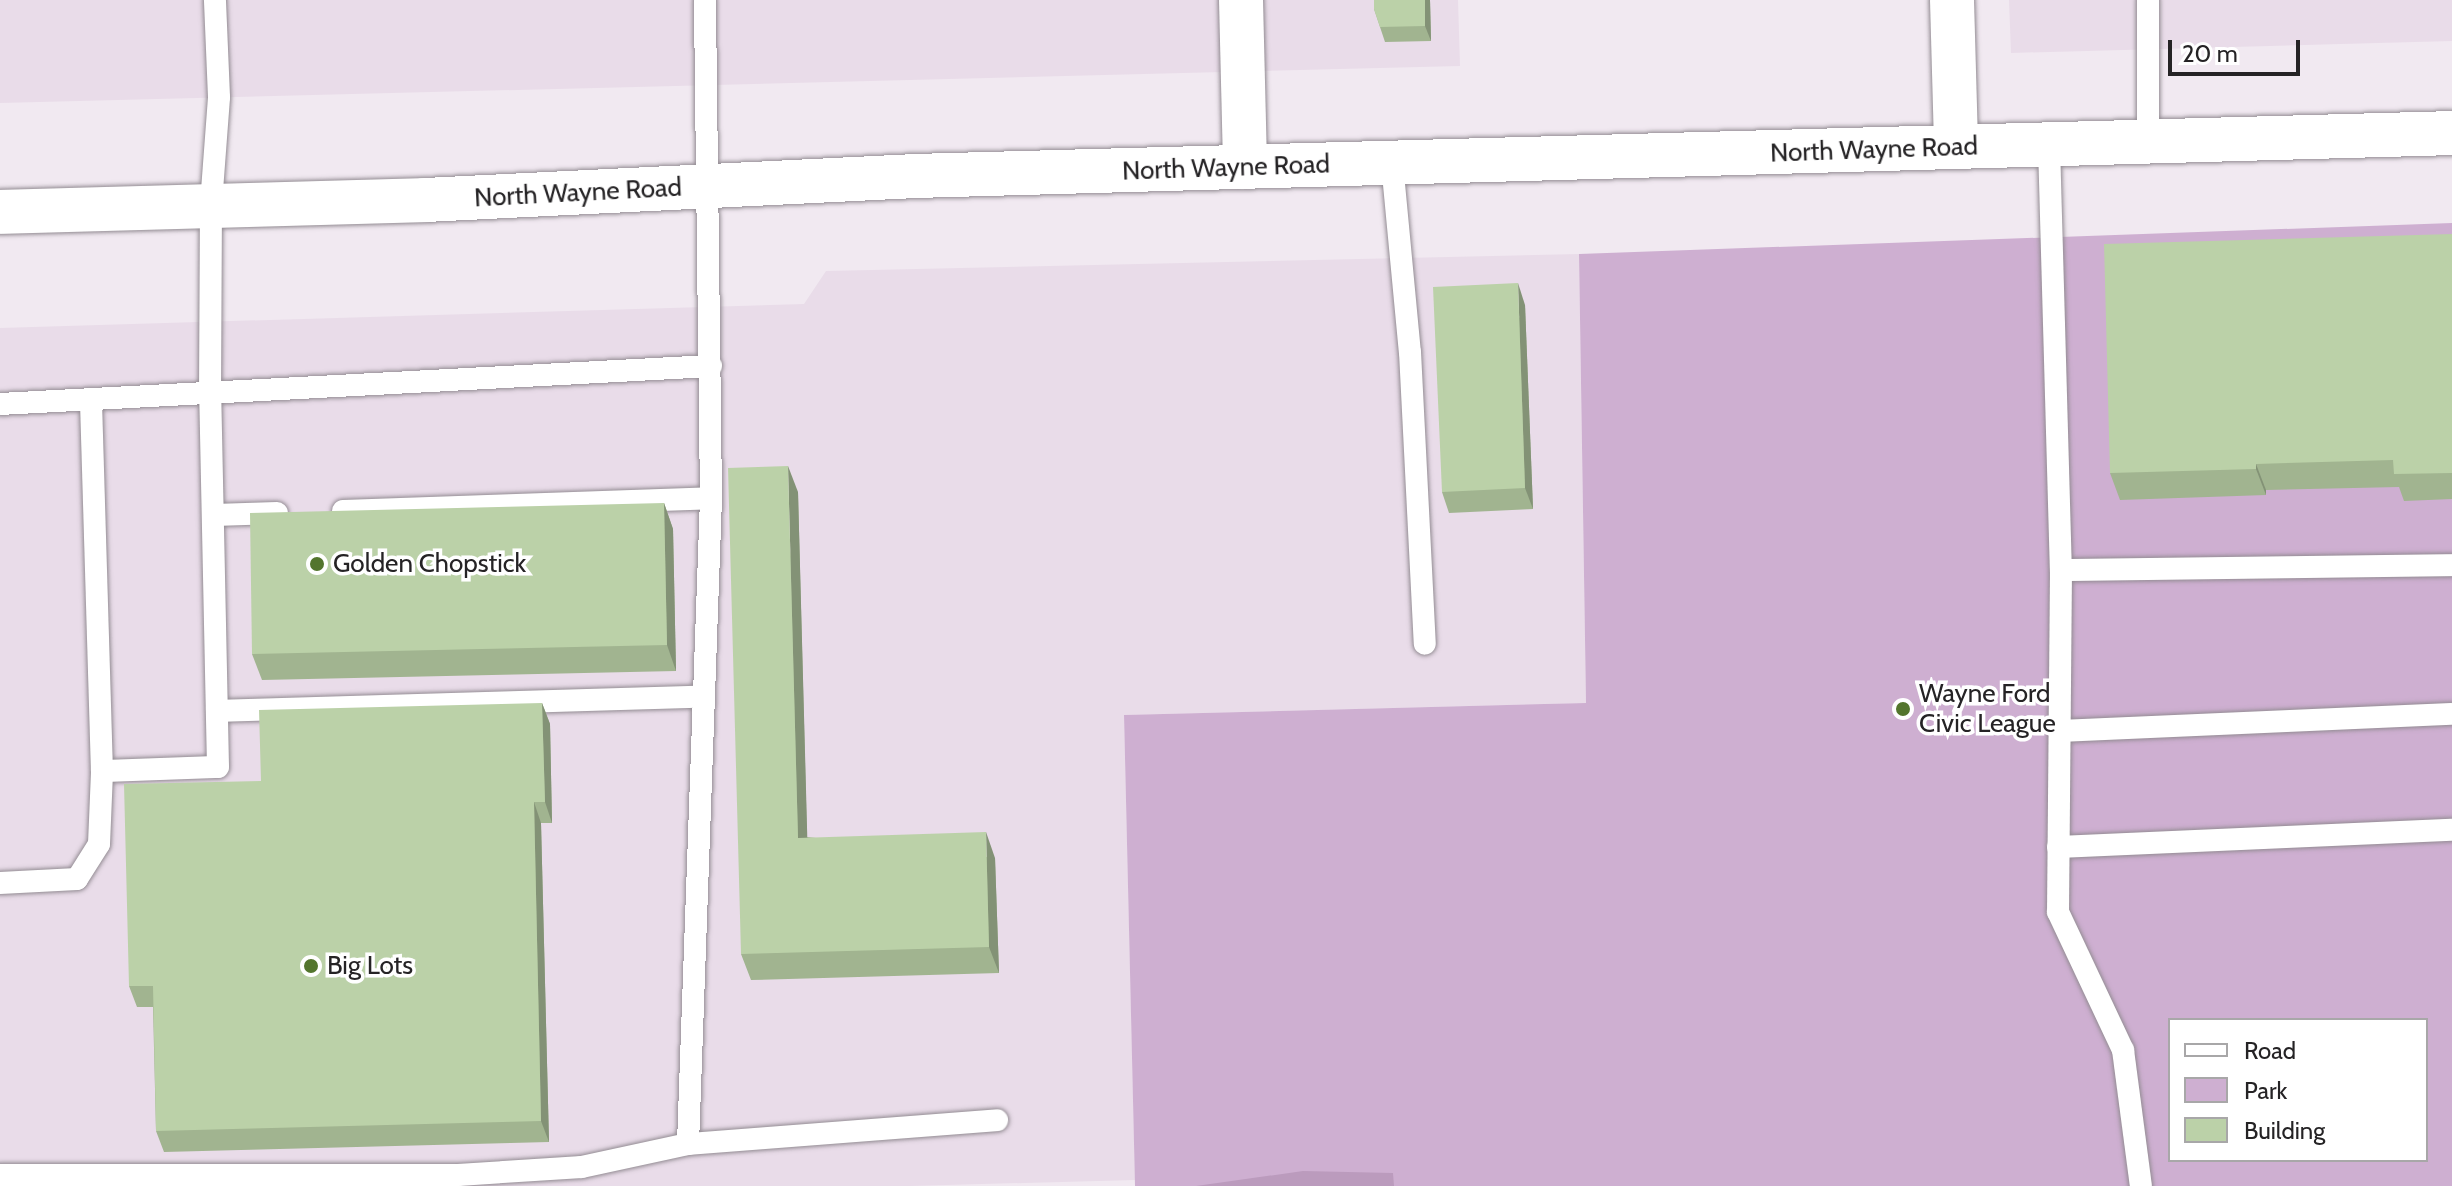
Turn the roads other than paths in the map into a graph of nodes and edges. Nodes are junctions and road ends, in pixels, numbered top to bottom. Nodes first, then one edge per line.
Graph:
1 (215, 0) edge
2 (705, 0) edge
3 (1241, 0) edge
4 (1952, 0) edge
5 (2148, 0) edge
6 (2452, 133) edge
7 (2148, 142) junction
8 (2049, 145) junction
9 (1956, 147) junction
10 (1392, 163) junction
11 (1245, 167) junction
12 (708, 186) junction
13 (211, 204) junction
14 (0, 212) edge
15 (711, 366) junction
16 (210, 394) junction
17 (91, 402) junction
18 (0, 404) edge
19 (711, 498) junction
20 (323, 511) edge
21 (292, 512) edge
22 (214, 515) junction
23 (2452, 565) edge
24 (2061, 570) junction
25 (1425, 644) dead end
26 (703, 697) junction
27 (217, 711) junction
28 (2452, 714) edge
29 (2059, 731) junction
30 (102, 771) junction
31 (2452, 830) edge
32 (2058, 847) junction
33 (0, 883) edge
34 (997, 1120) dead end
35 (688, 1144) junction
36 (0, 1175) edge
37 (2141, 1186) edge

1 - 13 lane
2 - 12 lane
3 - 11 main road
4 - 9 main road
5 - 7 lane
6 - 7 main road, North Wayne Road
7 - 8 main road, North Wayne Road
8 - 9 main road, North Wayne Road
8 - 24 lane
9 - 10 main road, North Wayne Road
10 - 11 main road, North Wayne Road
10 - 25 lane
11 - 12 main road, North Wayne Road
12 - 13 main road, North Wayne Road
12 - 15 lane
13 - 14 main road, North Wayne Road
13 - 16 lane
15 - 16 lane
15 - 19 lane
16 - 17 lane
16 - 22 lane
17 - 18 lane
17 - 30 lane
19 - 20 lane
19 - 26 lane
21 - 22 lane
22 - 27 lane
23 - 24 lane
24 - 29 lane
26 - 27 lane
26 - 35 lane
27 - 30 lane
28 - 29 lane
29 - 32 lane
30 - 33 lane
31 - 32 lane
32 - 37 lane
34 - 35 lane
35 - 36 lane

